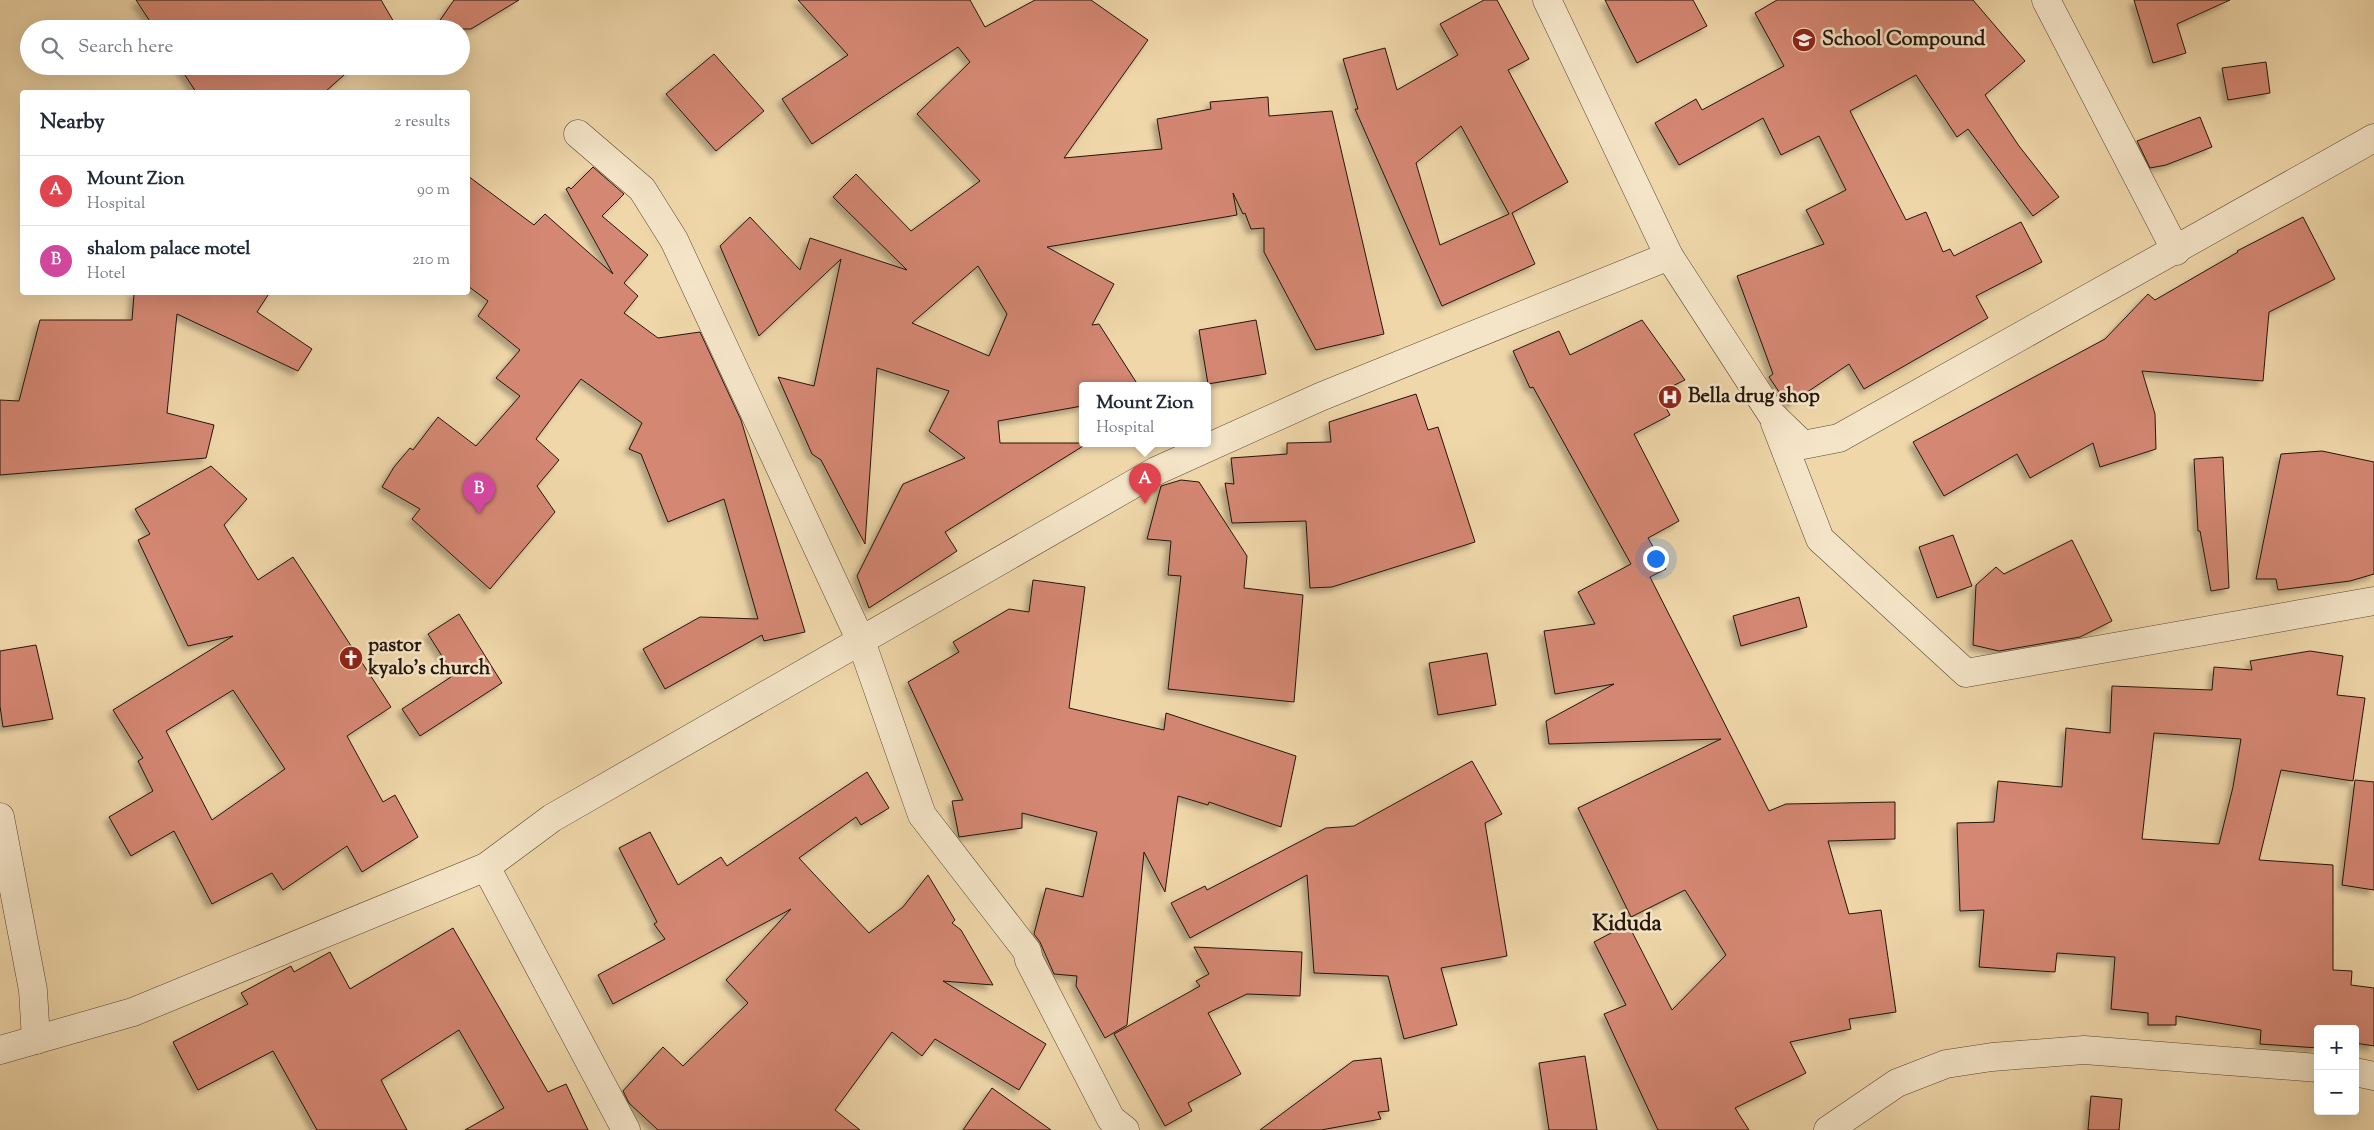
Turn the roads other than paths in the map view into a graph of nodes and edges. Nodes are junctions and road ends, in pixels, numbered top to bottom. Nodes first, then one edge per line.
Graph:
1 (1547, 0) edge
2 (2046, 0) edge
3 (578, 134) dead end
4 (2374, 138) edge
5 (2176, 251) junction
6 (1669, 256) junction
7 (1772, 415) junction
8 (1211, 446) edge
9 (1209, 447) edge
10 (2374, 602) edge
11 (861, 641) junction
12 (0, 817) edge
13 (486, 867) junction
14 (36, 1040) junction
15 (0, 1050) edge
16 (2314, 1068) edge
17 (2359, 1073) edge
18 (2374, 1076) edge
19 (626, 1130) edge
20 (1125, 1130) edge
21 (1828, 1130) edge

1 - 6 street
2 - 5 street
3 - 11 street
4 - 5 street
5 - 7 street
6 - 7 street
6 - 8 street
7 - 10 street
9 - 11 street
11 - 13 street
11 - 20 street
12 - 14 street
13 - 14 street
13 - 19 street
14 - 15 street
16 - 21 street
17 - 18 street

